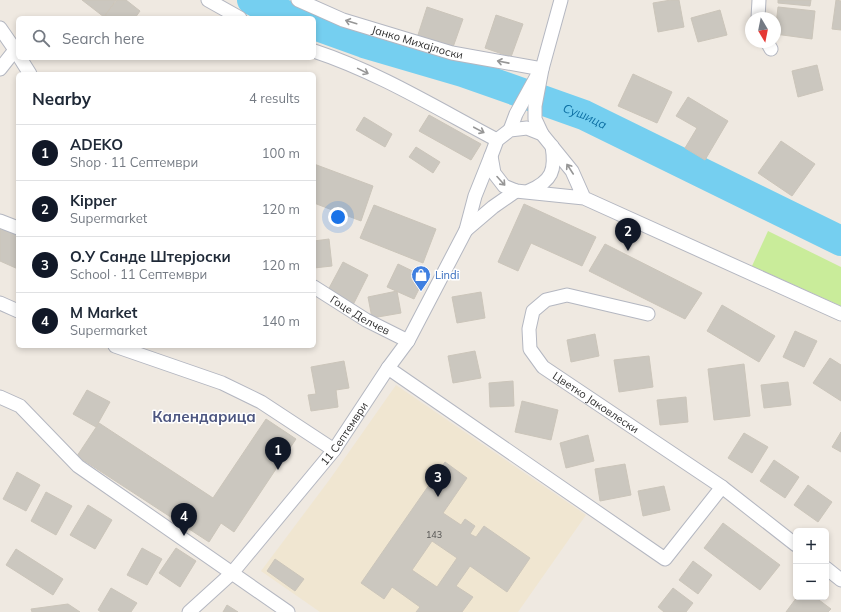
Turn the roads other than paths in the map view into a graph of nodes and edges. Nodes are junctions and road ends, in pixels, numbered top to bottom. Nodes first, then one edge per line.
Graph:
1 (208, 0) edge
2 (298, 0) edge
3 (561, 0) edge
4 (759, 0) edge
5 (758, 12) edge
6 (236, 16) edge
7 (0, 28) edge
8 (16, 51) edge
9 (316, 52) edge
10 (16, 56) edge
11 (22, 60) edge
12 (0, 70) edge
13 (29, 72) edge
14 (539, 76) junction
15 (510, 130) junction
16 (542, 134) junction
17 (497, 140) junction
18 (552, 144) junction
19 (491, 156) junction
20 (523, 191) junction
21 (584, 198) junction
22 (0, 220) edge
23 (16, 227) edge
24 (466, 230) junction
25 (316, 288) edge
26 (0, 303) edge
27 (16, 310) edge
28 (648, 314) dead end
29 (841, 314) edge
30 (408, 341) junction
31 (121, 348) edge
32 (388, 368) junction
33 (0, 397) edge
34 (334, 450) junction
35 (722, 487) junction
36 (793, 543) edge
37 (829, 570) edge
38 (232, 574) junction
39 (841, 580) edge
40 (189, 612) edge
41 (288, 612) edge

1 - 6 street
14 -> 2 street, Јанко Михајлоски
3 - 14 street
4 - 5 street
7 - 8 street
9 -> 17 street
10 - 12 street
11 - 13 street
14 - 15 street
14 - 16 street
15 - 16 street
15 - 17 street
16 - 18 street
17 - 19 street
18 - 20 street
21 -> 18 street
19 -> 20 street
19 - 24 street, 11 Септември
20 - 21 street
20 - 24 street, 11 Септември
21 - 29 street
22 - 23 street
24 - 30 street, 11 Септември
25 - 30 street, Гоце Делчев
26 - 27 street
28 - 35 street, Цветко Јаковлески
30 - 32 street, 11 Септември
31 - 34 street
32 - 34 street, 11 Септември
32 - 35 street
33 - 38 street
34 - 38 street, 11 Септември
35 - 36 street, Цветко Јаковлески
37 - 39 street
38 - 40 street, 11 Септември
38 - 41 street

